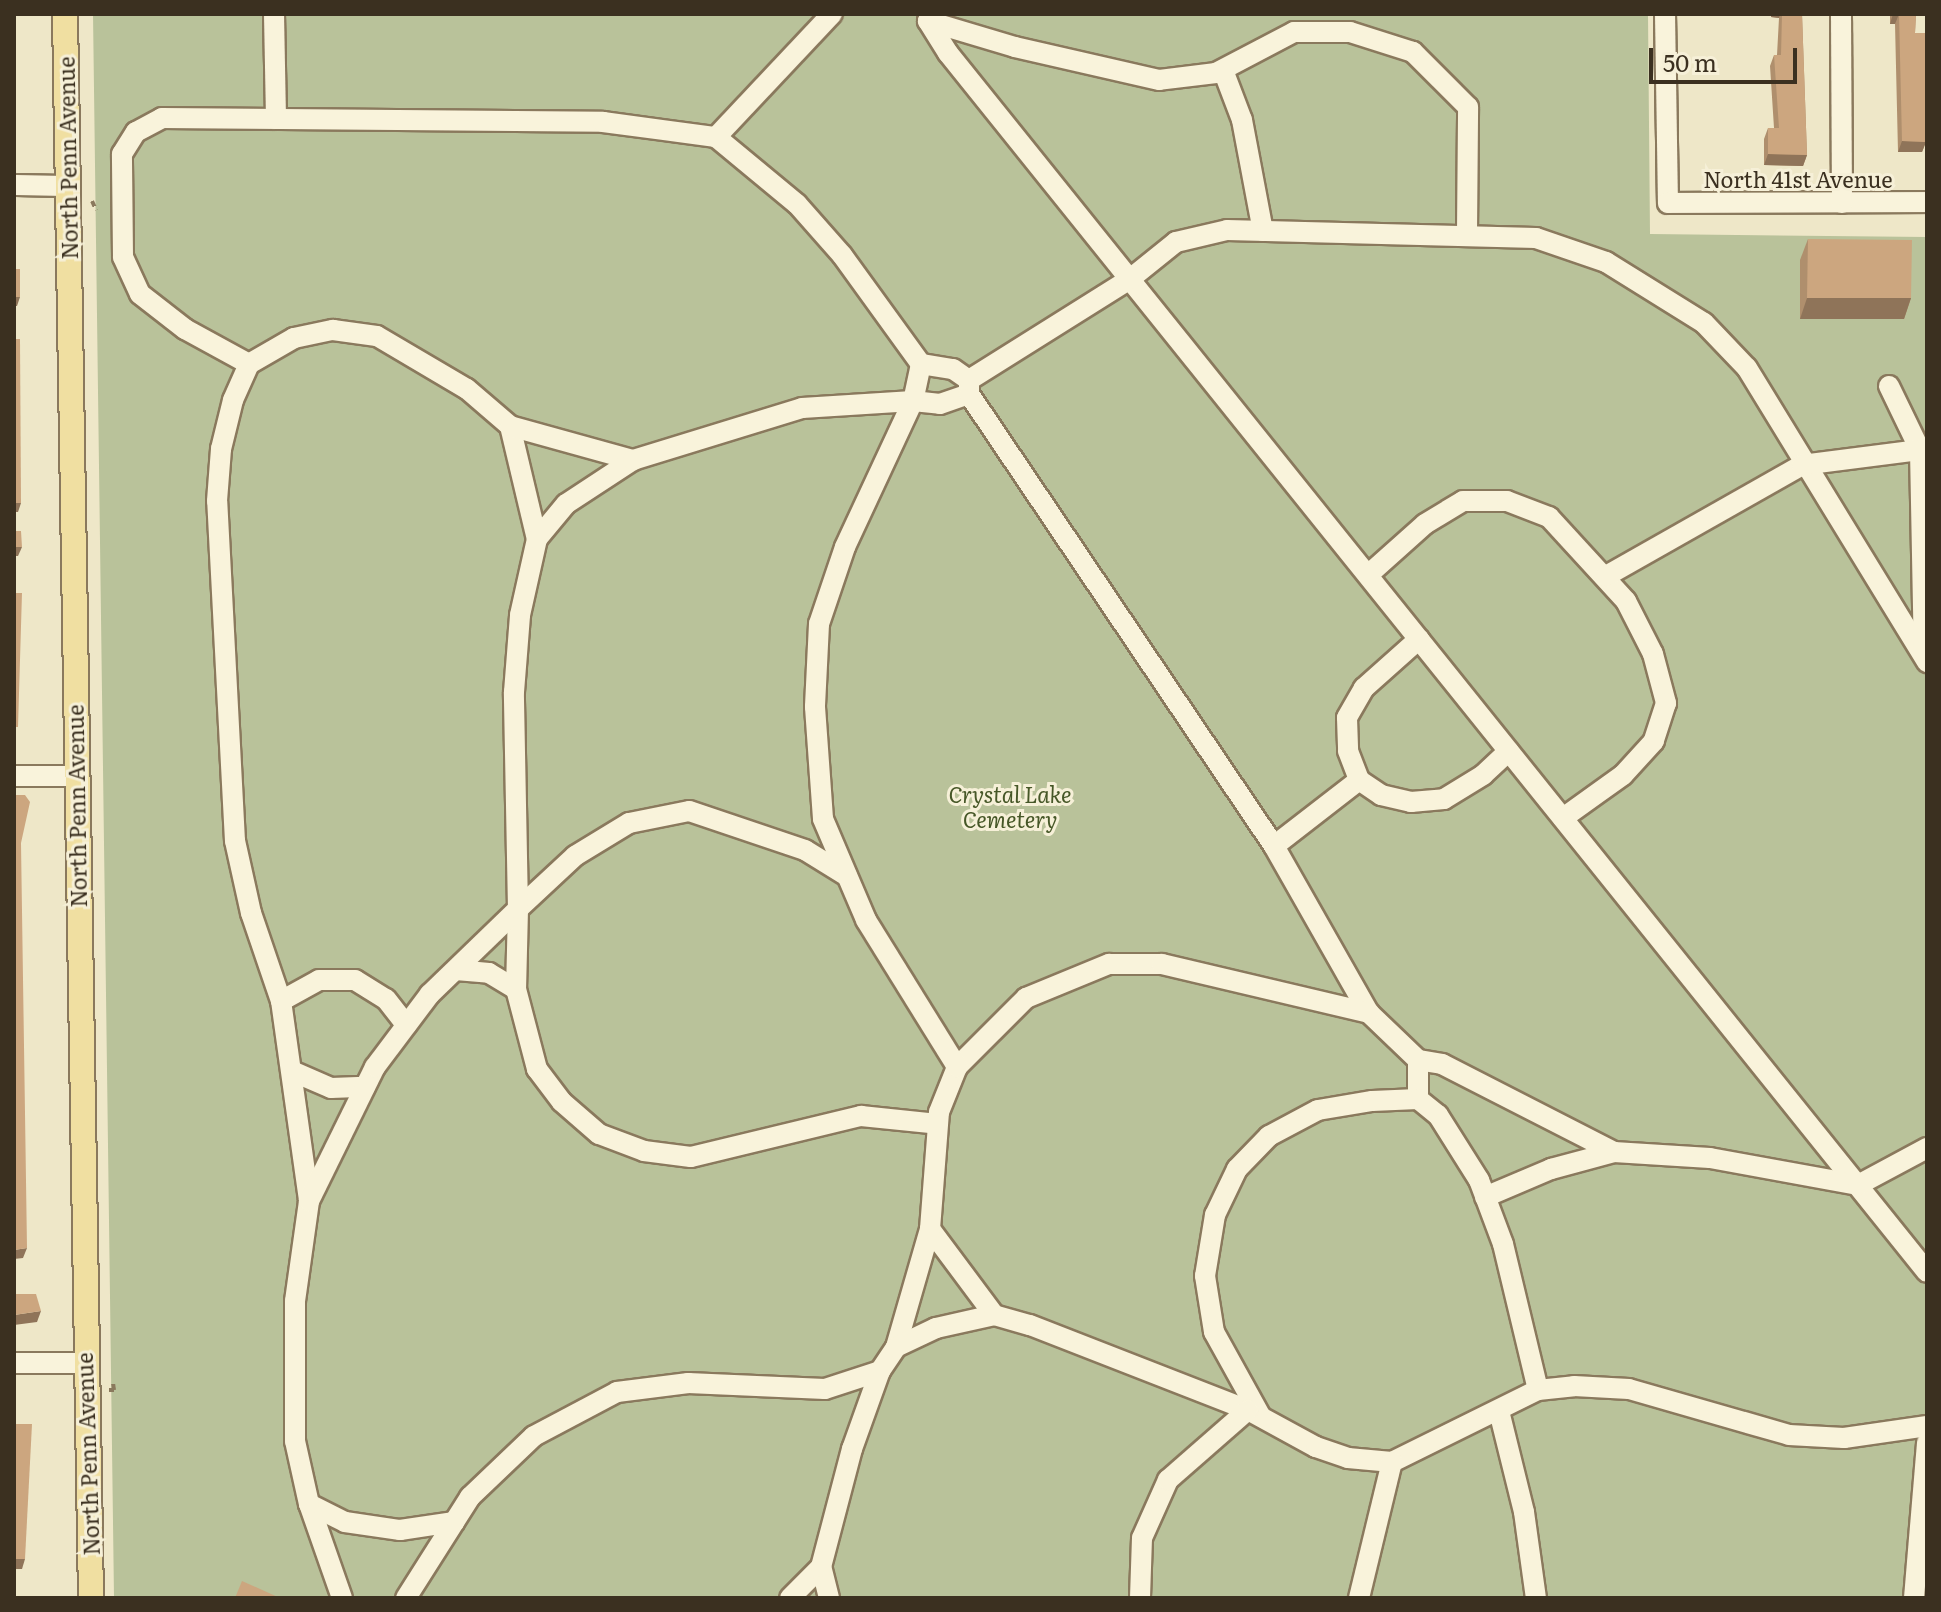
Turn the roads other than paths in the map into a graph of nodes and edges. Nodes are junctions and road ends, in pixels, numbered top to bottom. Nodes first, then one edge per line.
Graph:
1 (65, 14) edge
2 (274, 14) edge
3 (832, 14) edge
4 (1665, 14) edge
5 (1841, 14) edge
6 (924, 17) edge
7 (1223, 70) junction
8 (276, 119) junction
9 (716, 137) junction
10 (14, 185) edge
11 (67, 186) junction
12 (1927, 202) edge
13 (1842, 203) junction
14 (1263, 231) junction
15 (1467, 232) junction
16 (1130, 279) junction
17 (249, 364) junction
18 (921, 364) junction
19 (1889, 386) dead end
20 (969, 387) junction
21 (913, 401) junction
22 (510, 426) junction
23 (1924, 449) edge
24 (633, 460) junction
25 (1802, 465) junction
26 (537, 539) junction
27 (1368, 575) junction
28 (1606, 576) junction
29 (1419, 639) junction
30 (1926, 659) edge
31 (1509, 751) junction
32 (14, 776) edge
33 (76, 776) junction
34 (1359, 780) junction
35 (1563, 818) junction
36 (1274, 846) junction
37 (847, 876) junction
38 (518, 909) junction
39 (456, 970) junction
40 (516, 989) junction
41 (281, 1001) junction
42 (1369, 1013) junction
43 (406, 1025) junction
44 (1418, 1060) junction
45 (957, 1067) junction
46 (294, 1072) junction
47 (365, 1087) junction
48 (1418, 1099) junction
49 (938, 1124) junction
50 (1927, 1148) edge
51 (1614, 1152) junction
52 (1858, 1185) junction
53 (1485, 1197) junction
54 (309, 1201) junction
55 (930, 1229) junction
56 (1927, 1272) edge
57 (994, 1315) junction
58 (896, 1347) junction
59 (14, 1363) edge
60 (84, 1363) junction
61 (880, 1371) junction
62 (1538, 1390) junction
63 (1499, 1411) junction
64 (1254, 1413) junction
65 (1927, 1426) edge
66 (1927, 1443) edge
67 (1392, 1462) junction
68 (309, 1504) junction
69 (454, 1522) junction
70 (821, 1567) junction
71 (91, 1598) edge
72 (342, 1598) edge
73 (406, 1598) edge
74 (790, 1598) edge
75 (829, 1598) edge
76 (1140, 1598) edge
77 (1359, 1598) edge
78 (1536, 1598) edge
79 (1914, 1598) edge

1 - 11 main road, North Penn Avenue
2 - 8 street
3 - 9 street
4 - 13 street, North 41st Avenue
5 - 13 street
6 - 7 street
6 - 16 street
7 - 14 street
7 - 15 street
8 - 9 street
8 - 17 street
9 - 18 street
10 - 11 street
11 - 33 main road, North Penn Avenue
12 - 13 street, North 41st Avenue
14 - 15 street
14 - 16 street
15 - 25 street
16 - 20 street
16 - 27 street
17 - 22 street
17 - 41 street
18 - 20 street
18 - 21 street
19 - 23 street
20 - 21 street
20 - 36 street
21 - 24 street
21 - 37 street
22 - 24 street
22 - 26 street
23 - 25 street
23 - 30 street
24 - 26 street
25 - 28 street
25 - 30 street
26 - 38 street
27 - 28 street
27 - 29 street
28 - 35 street
29 - 31 street
29 - 34 street
31 - 34 street
31 - 35 street
32 - 33 street
33 - 60 main road, North Penn Avenue
34 - 36 street
35 - 52 street
36 - 42 street
37 - 38 street
37 - 45 street
38 - 39 street
38 - 40 street
39 - 40 street
39 - 43 street
40 - 49 street
41 - 43 street
41 - 46 street
42 - 44 street
42 - 45 street
43 - 47 street
44 - 48 street
44 - 51 street
45 - 49 street
46 - 47 street
46 - 54 street
47 - 54 street
48 - 53 street
48 - 64 street
49 - 55 street
50 - 52 street
51 - 52 street
51 - 53 street
52 - 56 street
53 - 62 street
54 - 68 street
55 - 57 street
55 - 58 street
57 - 58 street
57 - 64 street
58 - 61 street
59 - 60 street
60 - 71 main road, North Penn Avenue
61 - 69 street
61 - 70 street
62 - 63 street
62 - 65 street
63 - 67 street
63 - 78 street
64 - 67 street
64 - 76 street
66 - 79 street
67 - 77 street
68 - 69 street
68 - 72 street
69 - 73 street
70 - 74 street
70 - 75 street

